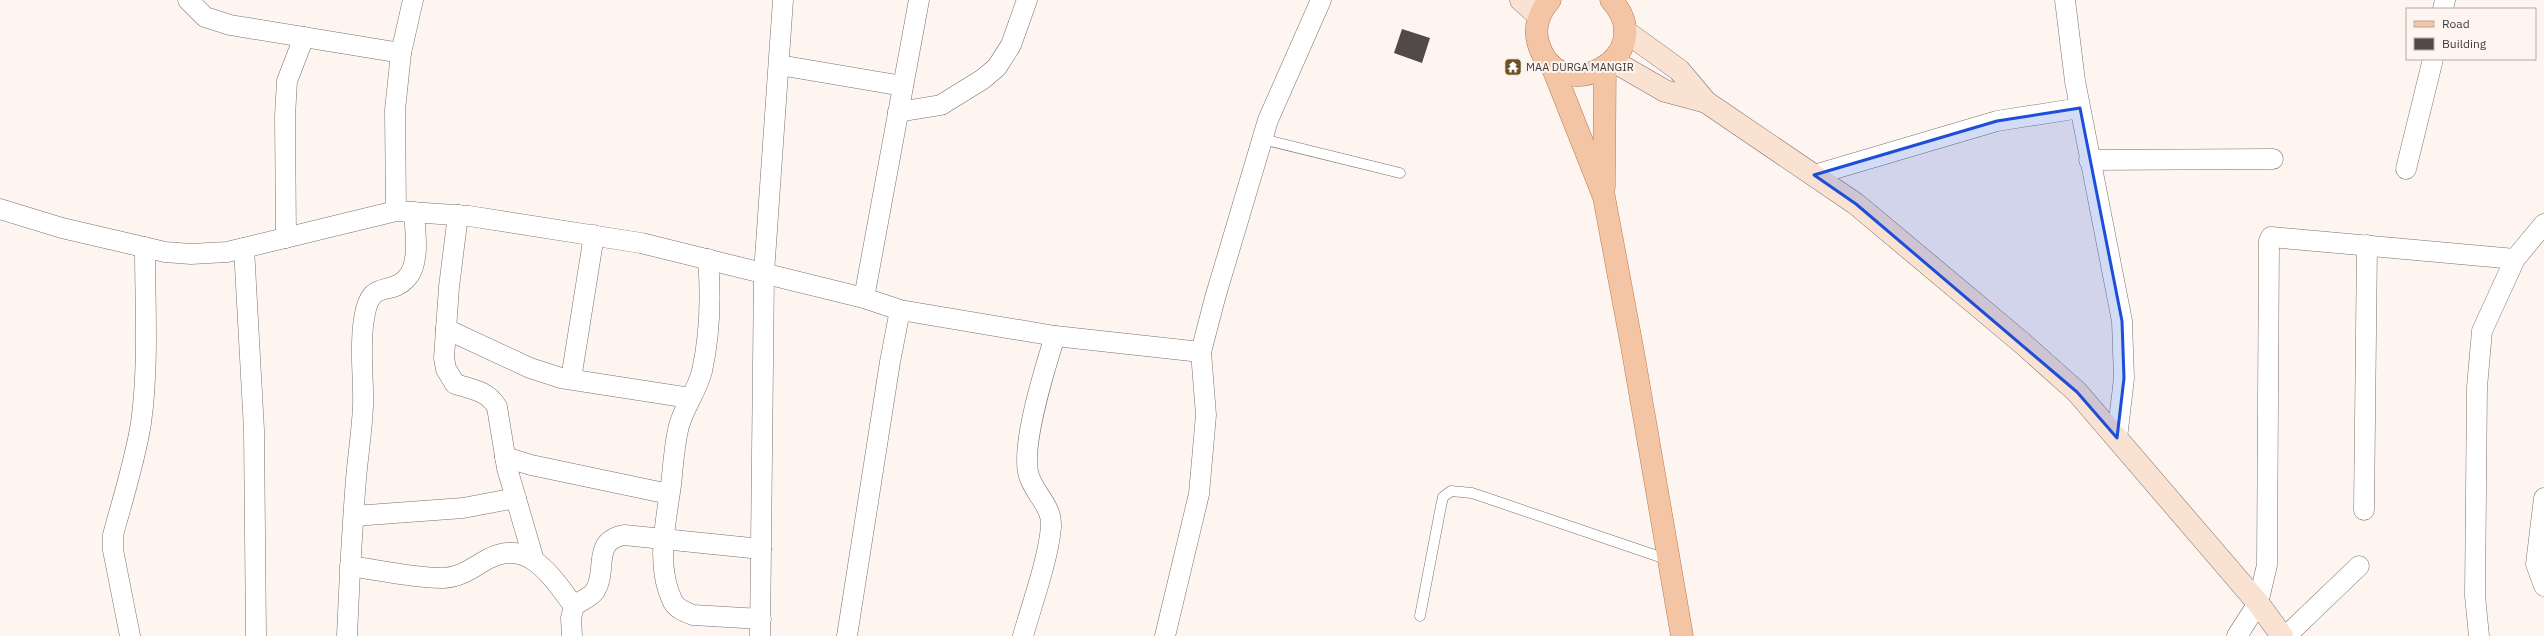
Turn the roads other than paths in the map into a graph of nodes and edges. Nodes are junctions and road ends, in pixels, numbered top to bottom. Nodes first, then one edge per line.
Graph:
1 (188, 0) edge
2 (413, 0) edge
3 (783, 0) edge
4 (919, 0) edge
5 (1027, 0) edge
6 (1321, 0) edge
7 (1521, 0) edge
8 (1611, 0) edge
9 (2065, 0) edge
10 (1544, 8) edge
11 (1625, 31) junction
12 (304, 37) junction
13 (401, 53) junction
14 (2433, 60) edge
15 (779, 65) junction
16 (1609, 65) junction
17 (1552, 66) junction
18 (903, 86) junction
19 (1706, 102) junction
20 (2080, 108) junction
21 (898, 112) junction
22 (1262, 139) junction
23 (2090, 160) junction
24 (2273, 160) dead end
25 (2406, 170) dead end
26 (1400, 173) dead end
27 (1814, 175) junction
28 (1604, 197) junction
29 (0, 209) edge
30 (405, 211) junction
31 (458, 215) junction
32 (2544, 224) edge
33 (594, 235) junction
34 (286, 238) junction
35 (2367, 245) junction
36 (145, 247) junction
37 (244, 248) junction
38 (708, 259) junction
39 (2515, 259) junction
40 (764, 273) junction
41 (864, 298) junction
42 (900, 310) junction
43 (446, 329) junction
44 (1055, 336) junction
45 (1201, 352) junction
46 (571, 379) junction
47 (690, 398) junction
48 (2117, 438) junction
49 (505, 457) junction
50 (670, 494) junction
51 (516, 498) junction
52 (2544, 498) edge
53 (2364, 510) dead end
54 (354, 516) junction
55 (663, 539) junction
56 (761, 549) junction
57 (533, 558) junction
58 (1669, 560) junction
59 (350, 566) junction
60 (2359, 566) dead end
61 (2544, 586) edge
62 (2258, 603) junction
63 (574, 606) junction
64 (1420, 616) dead end
65 (760, 628) edge
66 (130, 636) edge
67 (256, 636) edge
68 (347, 636) edge
69 (572, 636) edge
70 (847, 636) edge
71 (1023, 636) edge
72 (1165, 636) edge
73 (1682, 636) edge
74 (2237, 636) edge
75 (2282, 636) edge
76 (2286, 636) edge
77 (2479, 636) edge

1 - 12 street
2 - 13 street
3 - 15 street
4 - 18 street
5 - 21 street
6 - 22 street
7 - 10 main road
8 - 11 main road
9 - 20 street
10 - 17 main road
11 - 16 main road
11 - 19 main road
12 - 13 street
12 - 34 street
13 - 30 street
14 - 25 street
15 - 18 street
15 - 40 street
16 - 17 main road
16 - 19 main road
16 - 28 main road
17 - 28 main road
18 - 21 street
19 - 27 main road
20 - 23 street
20 - 27 street
21 - 41 street
22 - 26 lane
22 - 45 street
23 - 24 street
23 - 48 street
27 - 48 main road
28 - 58 main road
29 - 36 street
30 - 31 street
30 - 34 street
30 - 54 street
31 - 33 street
31 - 43 street
32 - 39 street
33 - 38 street
33 - 46 street
34 - 37 street
35 - 39 street
35 - 53 street
35 - 62 street
36 - 37 street
36 - 66 street
37 - 67 street
38 - 40 street
38 - 47 street
39 - 77 street
40 - 41 street
40 - 56 street
41 - 42 street
42 - 44 street
42 - 70 street
43 - 46 street
43 - 49 street
44 - 45 street
44 - 71 street
45 - 72 street
46 - 47 street
47 - 50 street
48 - 62 main road
49 - 50 street
49 - 51 street
50 - 55 street
51 - 54 street
51 - 57 street
52 - 61 street
54 - 59 street
55 - 56 street
55 - 63 street
55 - 65 street
56 - 65 street
57 - 59 street
57 - 63 street
58 - 64 lane
58 - 73 main road
59 - 68 street
60 - 76 street
62 - 74 street
62 - 75 main road
63 - 69 street

